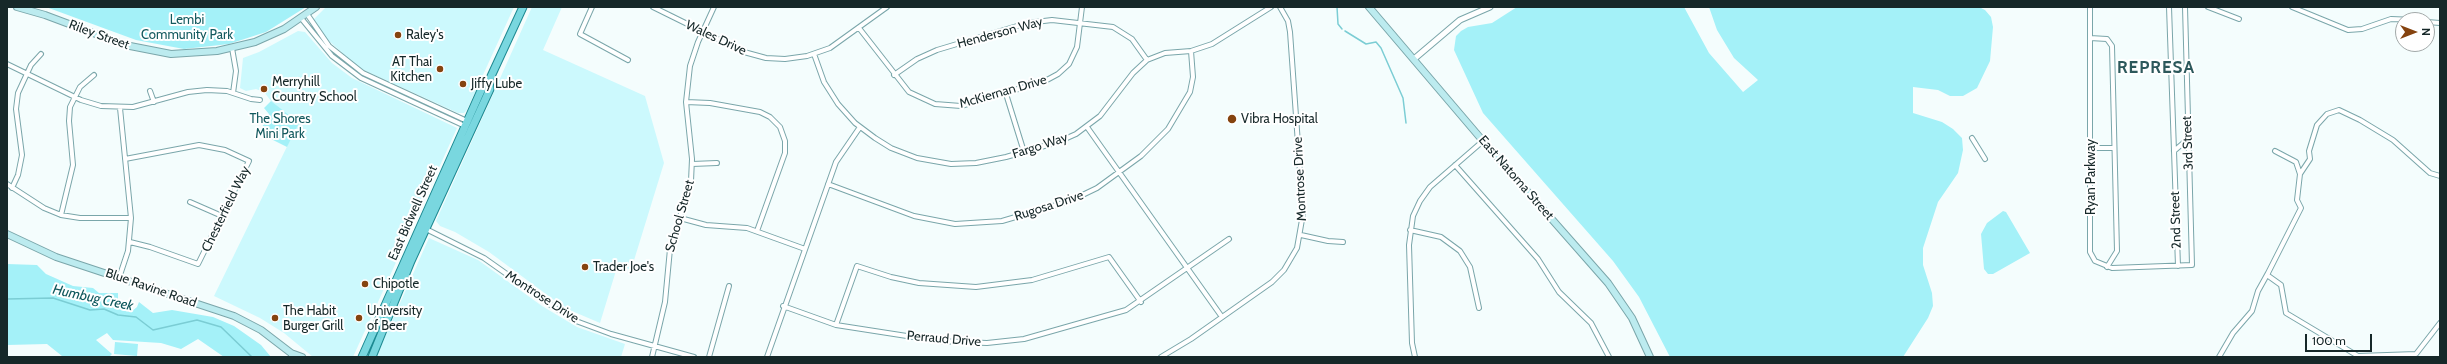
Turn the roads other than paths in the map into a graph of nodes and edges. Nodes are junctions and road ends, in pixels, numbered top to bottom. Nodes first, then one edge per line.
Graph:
1 (17, 7) edge
2 (316, 7) edge
3 (523, 7) edge
4 (592, 7) edge
5 (653, 7) edge
6 (714, 7) edge
7 (887, 7) edge
8 (1082, 7) edge
9 (1271, 7) edge
10 (1280, 7) edge
11 (1369, 7) edge
12 (1490, 7) edge
13 (2090, 7) edge
14 (2169, 7) edge
15 (2185, 7) edge
16 (2208, 7) edge
17 (2292, 7) edge
18 (304, 16) junction
19 (2239, 19) dead end
20 (2395, 19) edge
21 (1081, 22) junction
22 (859, 28) junction
23 (702, 31) junction
24 (2090, 38) junction
25 (232, 48) junction
26 (1191, 51) junction
27 (41, 54) dead end
28 (814, 54) junction
29 (1414, 59) junction
30 (628, 60) dead end
31 (1147, 60) junction
32 (7, 64) edge
33 (27, 74) junction
34 (94, 75) dead end
35 (894, 75) junction
36 (489, 82) junction
37 (150, 91) dead end
38 (233, 93) junction
39 (1006, 94) junction
40 (74, 97) junction
41 (260, 100) dead end
42 (154, 102) junction
43 (686, 102) junction
44 (120, 108) junction
45 (466, 124) junction
46 (860, 127) junction
47 (1087, 127) junction
48 (1972, 138) dead end
49 (2188, 139) junction
50 (1483, 141) junction
51 (2091, 148) junction
52 (2114, 148) junction
53 (2174, 151) junction
54 (2275, 151) dead end
55 (1024, 152) junction
56 (125, 159) junction
57 (1985, 159) dead end
58 (717, 163) dead end
59 (692, 164) junction
60 (1455, 165) junction
61 (453, 171) junction
62 (1119, 172) junction
63 (2300, 174) junction
64 (2440, 176) edge
65 (7, 184) edge
66 (828, 184) junction
67 (12, 188) junction
68 (190, 202) dead end
69 (61, 215) junction
70 (222, 216) junction
71 (131, 218) junction
72 (680, 218) junction
73 (423, 228) junction
74 (1410, 230) junction
75 (757, 231) junction
76 (7, 234) edge
77 (1301, 235) junction
78 (1229, 239) dead end
79 (130, 242) junction
80 (1343, 242) dead end
81 (805, 249) junction
82 (403, 263) junction
83 (2178, 266) junction
84 (2107, 267) junction
85 (1188, 269) junction
86 (2269, 272) junction
87 (119, 278) junction
88 (729, 286) dead end
89 (1141, 302) junction
90 (393, 306) junction
91 (784, 306) junction
92 (383, 308) junction
93 (1479, 308) dead end
94 (1222, 317) junction
95 (2440, 323) edge
96 (836, 325) junction
97 (377, 344) junction
98 (655, 346) junction
99 (292, 355) edge
100 (302, 357) edge
101 (362, 357) edge
102 (372, 357) edge
103 (652, 357) edge
104 (694, 357) edge
105 (709, 357) edge
106 (766, 357) edge
107 (1161, 357) edge
108 (1415, 357) edge
109 (1609, 357) edge
110 (1650, 357) edge
111 (2219, 357) edge

1 - 25 main road, Riley Street
2 - 18 main road, Riley Street
3 - 36 main road, East Bidwell Street
4 - 30 street
5 - 23 street, Wales Drive
6 - 23 street, School Street
7 - 22 street, Wales Drive
8 - 21 street, McKiernan Drive
9 - 26 street, Fargo Way
10 - 77 street, Montrose Drive
11 - 29 main road, East Natoma Street
12 - 29 street
13 - 24 street, Ryan Parkway
14 - 53 street, 2nd Street
15 - 49 street, 3rd Street
16 - 19 street
17 - 20 street
18 - 25 main road, Riley Street
18 - 45 street
21 - 31 street, Henderson Way
21 - 35 street, Henderson Way
21 - 39 street, McKiernan Drive
22 - 28 street, Wales Drive
22 - 35 street, McKiernan Drive
23 - 28 street, Wales Drive
23 - 43 street, School Street
24 - 51 street, Ryan Parkway
24 - 52 street
25 - 38 street
26 - 31 street, Fargo Way
26 - 62 street, Rugosa Drive
27 - 33 street
28 - 46 street, Fargo Way
29 - 50 main road, East Natoma Street
31 - 47 street, Fargo Way
32 - 33 street
33 - 40 street
33 - 67 street
34 - 40 street
35 - 39 street, McKiernan Drive
36 - 45 main road, East Bidwell Street
36 - 61 main road, East Bidwell Street
37 - 42 street
38 - 41 street
38 - 42 street
39 - 55 street
40 - 44 street
40 - 69 street
42 - 44 street
43 - 59 street, School Street
43 - 75 street
44 - 56 street
45 - 61 main road
45 - 73 main road, East Bidwell Street
46 - 55 street, Fargo Way
46 - 66 street
47 - 55 street, Fargo Way
47 - 62 street
48 - 57 street
49 - 53 street
49 - 83 street, 3rd Street
50 - 60 street
50 - 110 main road, East Natoma Street
51 - 52 street
51 - 84 street, Ryan Parkway
52 - 84 street
53 - 83 street, 2nd Street
54 - 63 street
56 - 70 street, Chesterfield Way
56 - 71 street
58 - 59 street
59 - 72 street, School Street
60 - 74 street
60 - 109 street
61 - 73 main road, East Bidwell Street
62 - 66 street, Rugosa Drive
62 - 85 street
63 - 64 street
63 - 86 street
65 - 67 street
66 - 81 street
67 - 69 street
68 - 70 street
69 - 71 street
70 - 79 street, Chesterfield Way
71 - 79 street
72 - 75 street
72 - 98 street, School Street
73 - 82 main road, East Bidwell Street
73 - 90 main road, East Bidwell Street
73 - 98 street, Montrose Drive
74 - 93 street
74 - 108 street
75 - 81 street
76 - 87 main road, Blue Ravine Road
77 - 80 street
77 - 94 street, Montrose Drive
78 - 85 street, Perraud Drive
79 - 87 street
81 - 91 street
82 - 90 main road
82 - 92 main road, East Bidwell Street
83 - 84 street
85 - 89 street, Perraud Drive
85 - 94 street
86 - 95 street
86 - 111 street
87 - 99 main road, Blue Ravine Road
88 - 105 street
89 - 96 street, Perraud Drive
89 - 96 street
90 - 97 main road, East Bidwell Street
91 - 96 street, Perraud Drive
91 - 106 street
92 - 97 main road
92 - 101 main road, East Bidwell Street
94 - 107 street, Montrose Drive
97 - 102 main road, East Bidwell Street
98 - 103 street, School Street
98 - 104 street, Montrose Drive
99 - 100 main road, Blue Ravine Road

